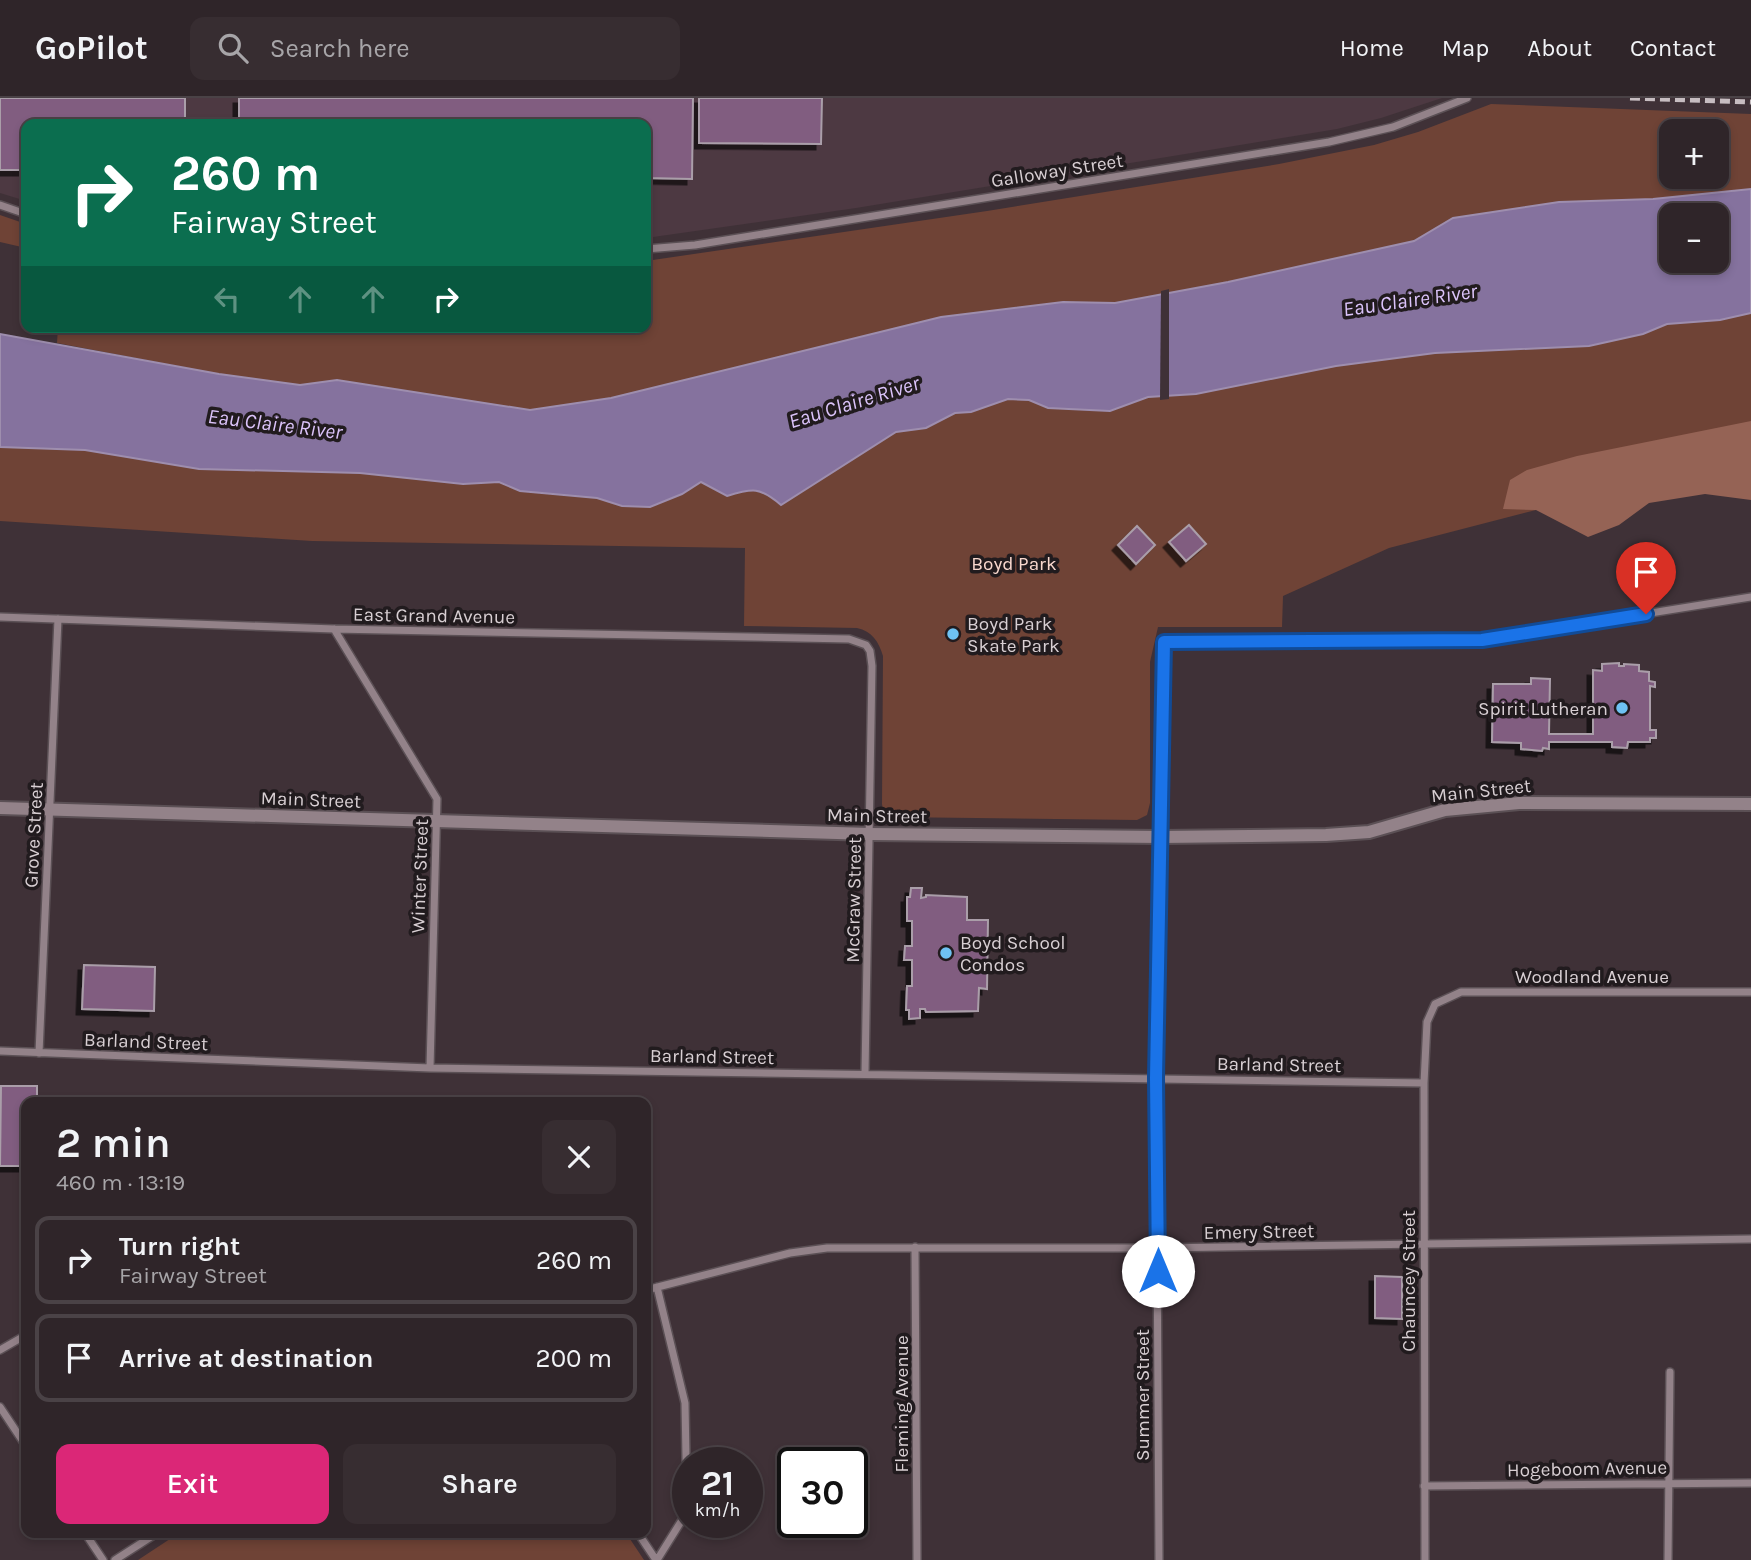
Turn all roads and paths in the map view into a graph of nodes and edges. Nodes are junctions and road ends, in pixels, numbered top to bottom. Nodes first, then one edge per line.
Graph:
1 (1467, 98) edge
2 (0, 205) edge
3 (21, 212) edge
4 (651, 249) edge
5 (1751, 597) edge
6 (0, 617) edge
7 (58, 620) junction
8 (334, 629) junction
9 (866, 645) joint
10 (1751, 804) edge
11 (0, 808) edge
12 (50, 810) junction
13 (436, 823) junction
14 (870, 834) junction
15 (1161, 837) junction
16 (1751, 992) edge
17 (1435, 1004) joint
18 (0, 1051) edge
19 (39, 1053) junction
20 (430, 1068) junction
21 (866, 1073) junction
22 (1156, 1078) junction
23 (1424, 1083) junction
24 (1751, 1239) edge
25 (1423, 1245) junction
26 (915, 1247) junction
27 (1159, 1248) junction
28 (657, 1287) junction
29 (651, 1289) edge
30 (21, 1338) edge
31 (0, 1350) edge
32 (1670, 1372) dead end
33 (0, 1407) edge
34 (21, 1438) edge
35 (1667, 1483) junction
36 (1751, 1483) edge
37 (1424, 1486) junction
38 (88, 1538) edge
39 (148, 1538) edge
40 (642, 1538) edge
41 (103, 1560) edge
42 (115, 1560) edge
43 (657, 1560) edge
44 (918, 1560) edge
45 (1159, 1560) edge
46 (1425, 1560) edge
47 (1668, 1560) edge

1 - 4 street, Galloway Street
2 - 3 street
5 - 15 street, Summer Street
6 - 7 street, East Grand Avenue
7 - 8 street, East Grand Avenue
7 - 12 street, Grove Street
8 - 9 street, East Grand Avenue
8 - 13 street, Winter Street
9 - 14 street, McGraw Street
10 - 15 street, Main Street
11 - 12 street, Main Street
12 - 13 street, Main Street
12 - 19 street, Grove Street
13 - 14 street, Main Street
13 - 20 street, Winter Street
14 - 15 street, Main Street
14 - 21 street, McGraw Street
15 - 22 street, Summer Street
16 - 17 street, Woodland Avenue
17 - 23 street, Chauncey Street
18 - 19 street, Barland Street
19 - 20 street, Barland Street
20 - 21 street, Barland Street
21 - 22 street, Barland Street
22 - 23 street, Barland Street
22 - 27 street, Summer Street
23 - 25 street, Chauncey Street
24 - 25 street, Emery Street
25 - 27 street, Emery Street
25 - 37 street, Chauncey Street
26 - 27 street, Emery Street
26 - 28 street, Emery Street
26 - 44 street, Fleming Avenue
27 - 45 street, Summer Street
28 - 29 street, Emery Street
28 - 43 street
30 - 31 street
32 - 35 street
33 - 34 street
35 - 36 street, Hogeboom Avenue
35 - 37 street, Hogeboom Avenue
35 - 47 street
37 - 46 street, Chauncey Street
38 - 41 street
39 - 42 street
40 - 43 street

